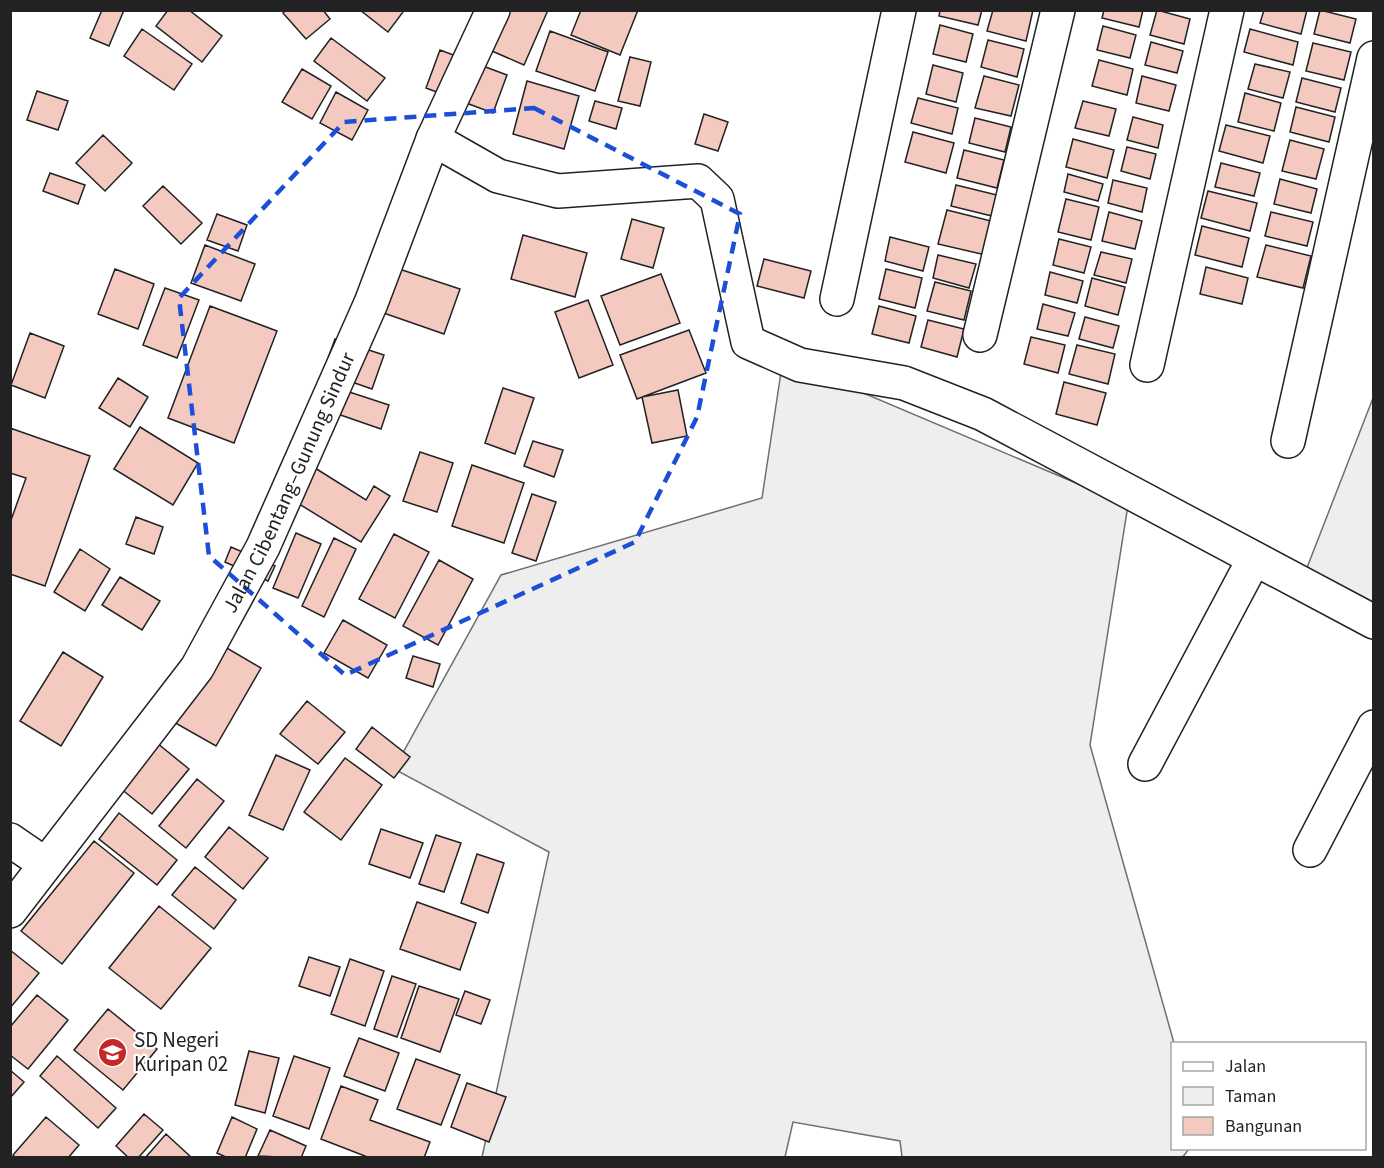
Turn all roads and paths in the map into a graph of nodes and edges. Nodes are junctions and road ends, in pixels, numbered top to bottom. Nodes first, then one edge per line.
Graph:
1 (493, 10) edge
2 (899, 10) edge
3 (1058, 10) edge
4 (1227, 10) edge
5 (1374, 58) edge
6 (433, 139) junction
7 (837, 298) dead end
8 (980, 335) dead end
9 (1147, 365) dead end
10 (1288, 441) dead end
11 (1254, 559) junction
12 (1374, 622) edge
13 (1374, 727) edge
14 (1146, 764) dead end
15 (10, 840) edge
16 (1310, 850) dead end
17 (45, 864) junction
18 (10, 910) edge

1 - 6 street, Jalan Cibentang–Gunung Sindur
2 - 7 street
3 - 8 street
4 - 9 street
5 - 10 street
6 - 11 street
6 - 17 street, Jalan Cibentang–Gunung Sindur
11 - 12 street
11 - 14 street
13 - 16 street
15 - 17 street
17 - 18 street, Jalan Cibentang–Gunung Sindur

